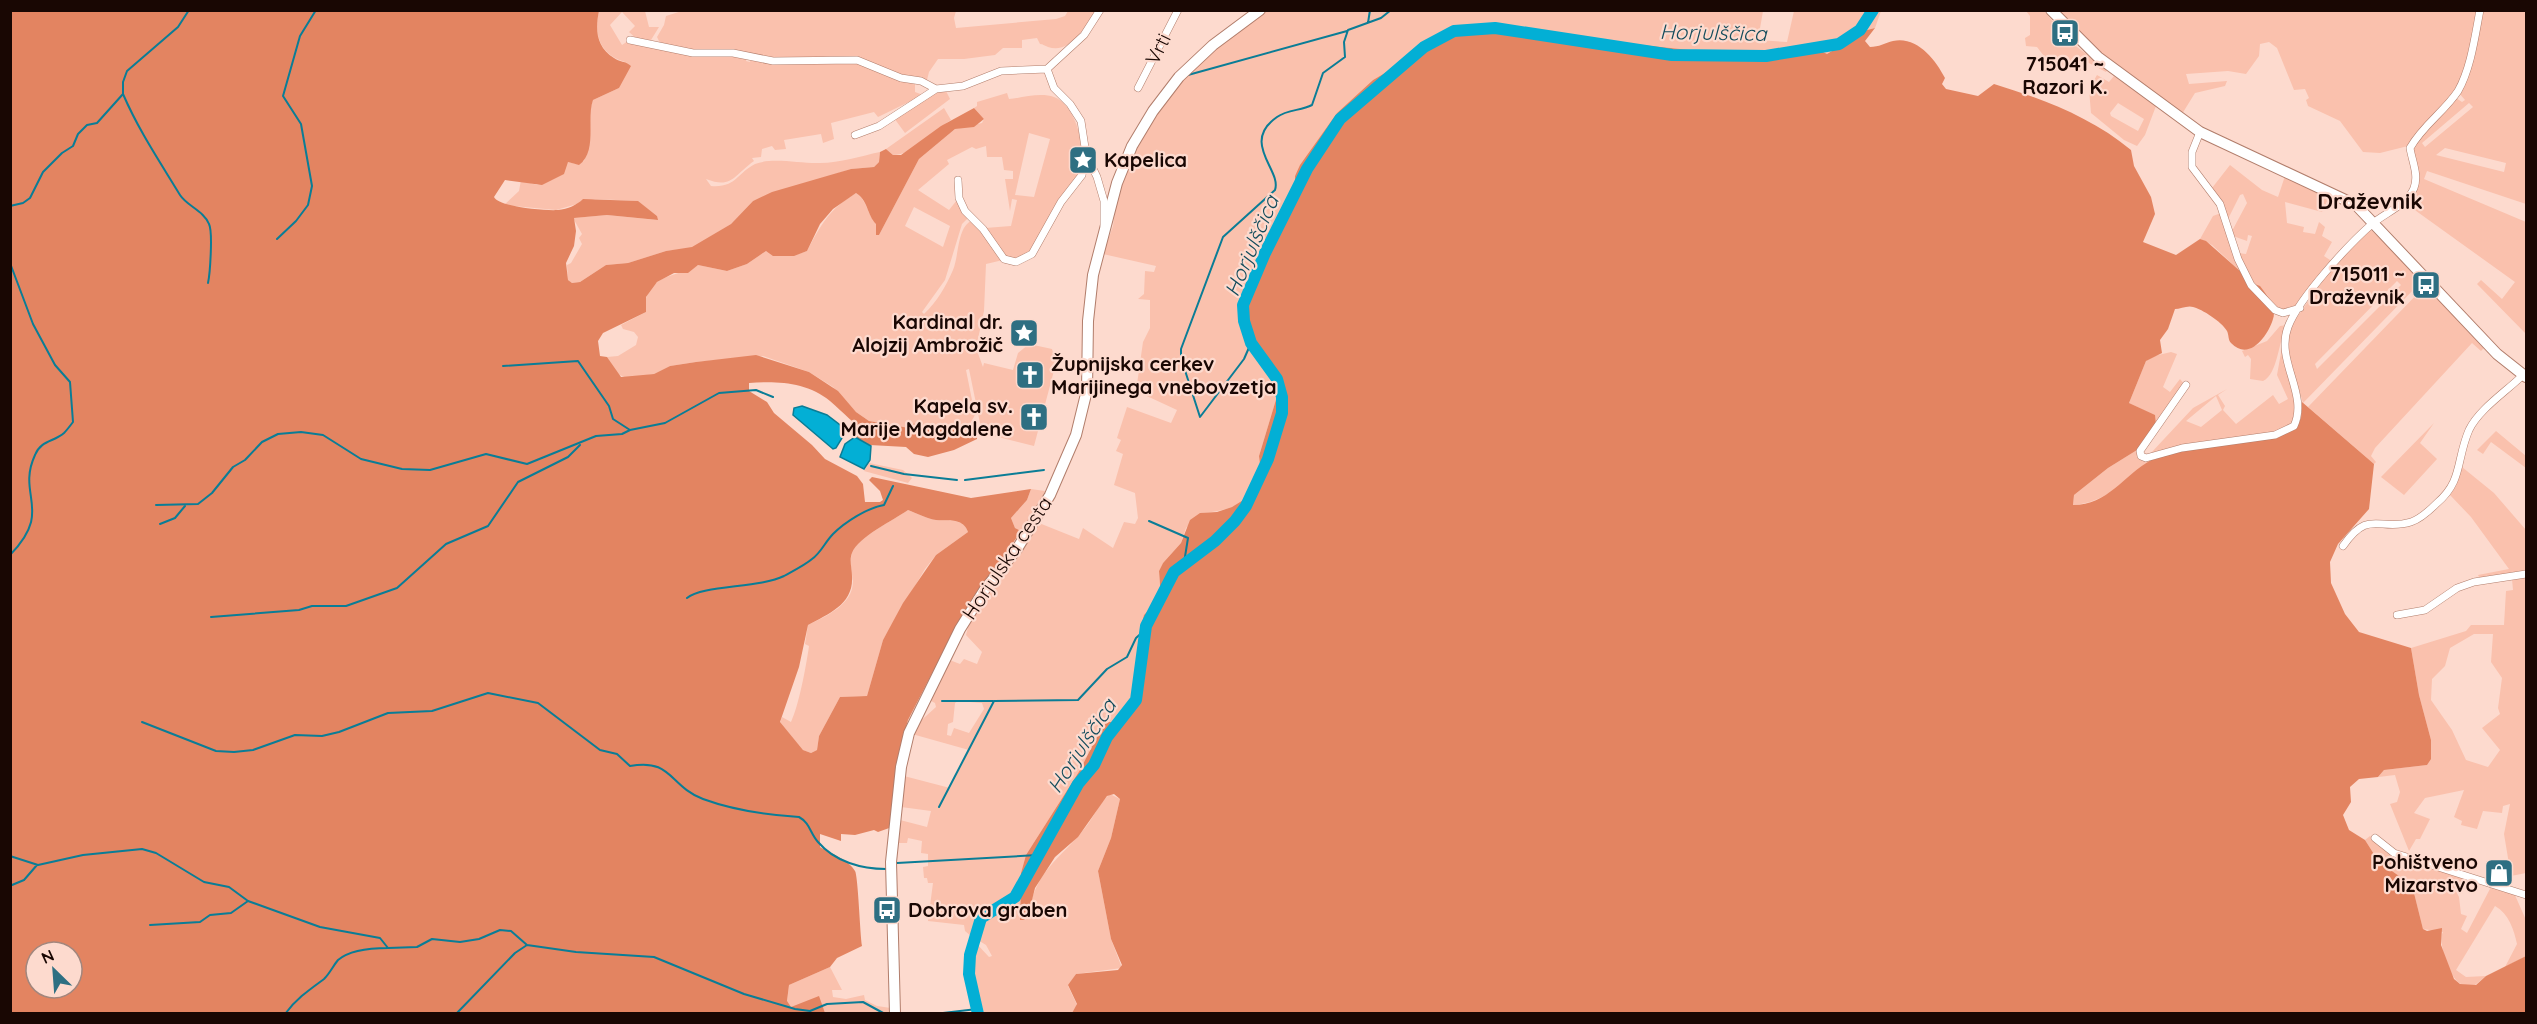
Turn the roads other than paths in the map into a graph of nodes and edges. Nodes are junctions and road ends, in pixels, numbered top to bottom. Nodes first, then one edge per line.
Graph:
1 (1100, 10) edge
2 (1178, 10) edge
3 (1260, 10) edge
4 (2051, 10) edge
5 (2480, 10) edge
6 (630, 40) dead end
7 (1047, 69) junction
8 (1138, 88) dead end
9 (936, 89) junction
10 (2200, 132) junction
11 (855, 135) dead end
12 (1086, 154) junction
13 (958, 180) dead end
14 (2374, 222) junction
15 (1106, 229) junction
16 (2300, 308) junction
17 (2525, 376) edge
18 (2186, 385) dead end
19 (2343, 546) dead end
20 (2526, 574) edge
21 (2397, 615) dead end
22 (2375, 838) dead end
23 (2526, 895) edge
24 (895, 1014) edge

1 - 7 street
2 - 8 street, Vrti
3 - 15 street, Horjulska cesta
4 - 10 street
5 - 14 street
6 - 9 street
7 - 9 street
7 - 12 street
9 - 11 street
10 - 14 street
10 - 16 street
12 - 13 street
12 - 15 street
14 - 16 street
14 - 17 street
15 - 24 street, Horjulska cesta
16 - 18 street
17 - 19 street
20 - 21 street
22 - 23 street

